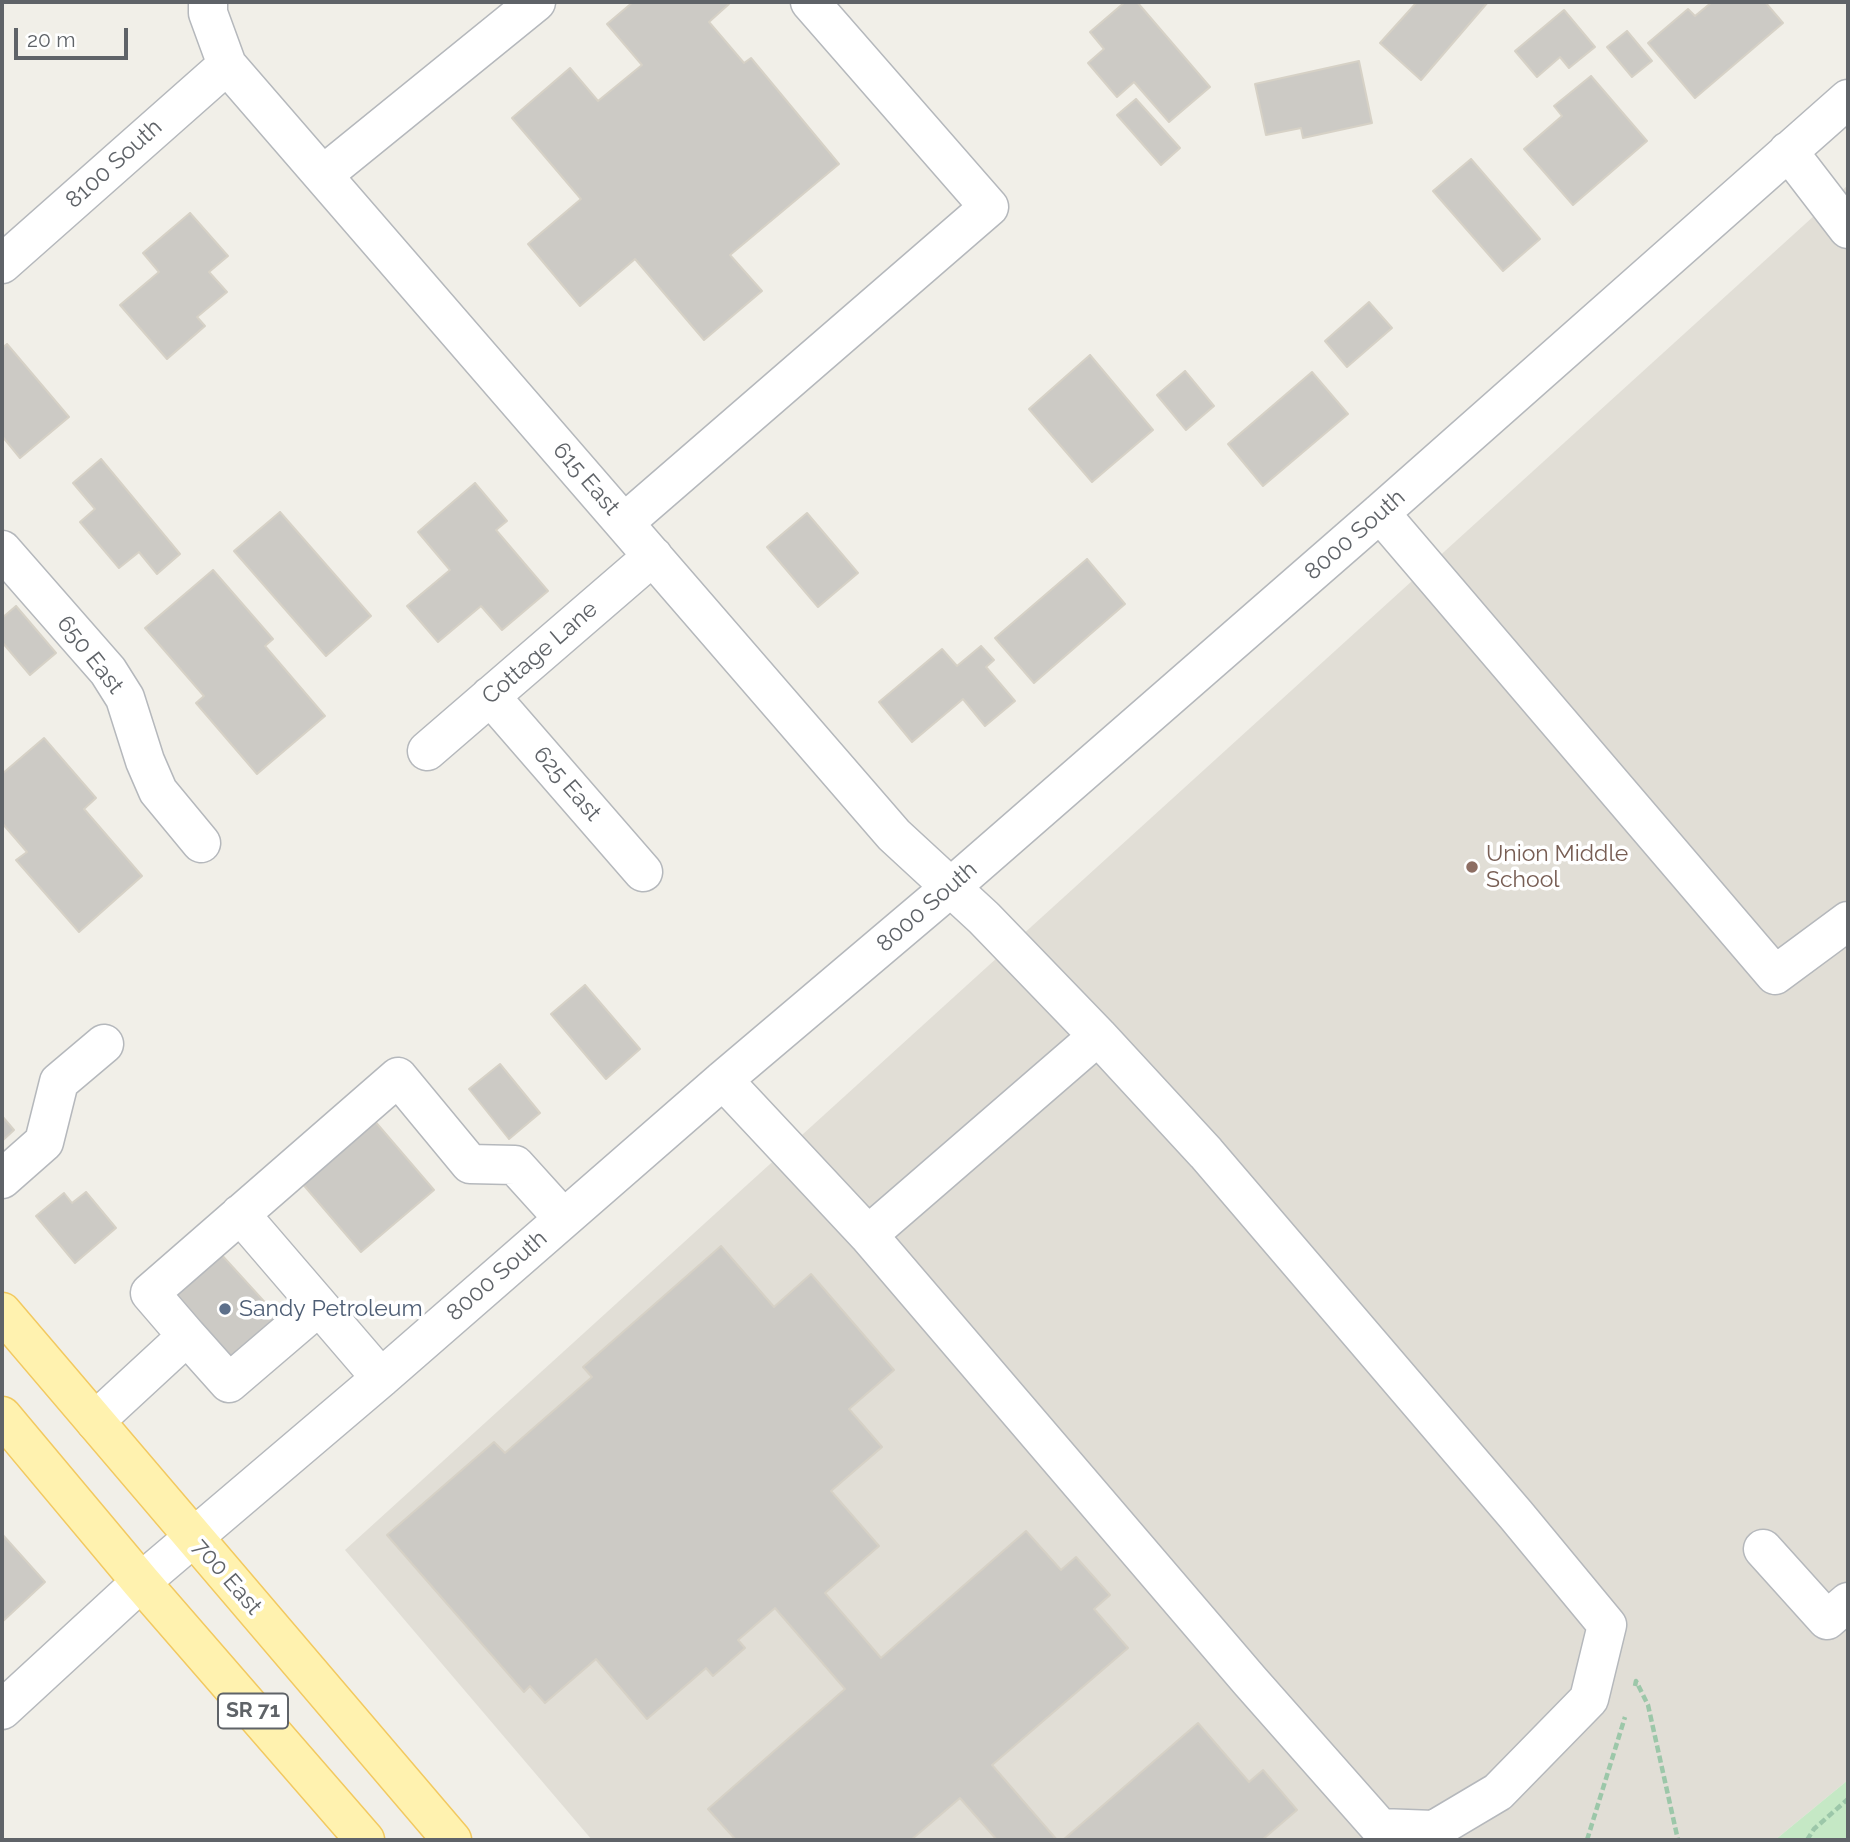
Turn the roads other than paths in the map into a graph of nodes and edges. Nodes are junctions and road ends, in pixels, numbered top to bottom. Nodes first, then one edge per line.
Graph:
1 (208, 2) edge
2 (536, 2) edge
3 (810, 2) edge
4 (227, 65) junction
5 (1848, 99) edge
6 (1788, 151) junction
7 (323, 175) junction
8 (1848, 229) edge
9 (2, 264) edge
10 (1380, 513) junction
11 (624, 523) junction
12 (2, 550) edge
13 (653, 556) junction
14 (490, 696) junction
15 (428, 751) dead end
16 (201, 843) dead end
17 (643, 872) dead end
18 (951, 887) junction
19 (1848, 921) edge
20 (1098, 1036) junction
21 (104, 1044) dead end
22 (723, 1080) junction
23 (2, 1179) edge
24 (240, 1214) junction
25 (563, 1218) junction
26 (868, 1235) junction
27 (319, 1306) junction
28 (2, 1312) edge
29 (187, 1336) junction
30 (381, 1378) junction
31 (95, 1421) junction
32 (4, 1425) edge
33 (193, 1537) junction
34 (1763, 1549) dead end
35 (141, 1582) junction
36 (1848, 1602) edge
37 (2, 1710) edge
38 (365, 1840) edge
39 (453, 1840) edge

1 - 4 street
2 - 7 street
3 - 11 street
4 - 7 street, 615 East
4 - 9 street, 8100 South
5 - 6 street, 8000 South
6 - 8 street
6 - 10 street, 8000 South
7 - 11 street, 615 East
10 - 18 street, 8000 South
10 - 19 street
11 - 13 street, 615 East
12 - 16 street, 650 East
13 - 14 street, Cottage Lane
13 - 18 street, 615 East
14 - 15 street, Cottage Lane
14 - 17 street, 625 East
18 - 20 street, 615 East
18 - 22 street, 8000 South
20 - 26 street
20 - 26 street, 615 East
21 - 23 street
22 - 25 street, 8000 South
22 - 26 street
24 - 25 street
24 - 27 street
24 - 29 street
25 - 30 street, 8000 South
27 - 29 street
27 - 30 street
28 - 31 main road, 700 East / SR 71
29 - 31 street
30 - 33 street, 8000 South
31 - 33 main road, 700 East / SR 71
32 - 35 main road, SR 71
33 - 35 street, 8000 South
33 - 39 main road, 700 East / SR 71
34 - 36 street
35 - 37 street, 8000 South
35 - 38 main road, SR 71

